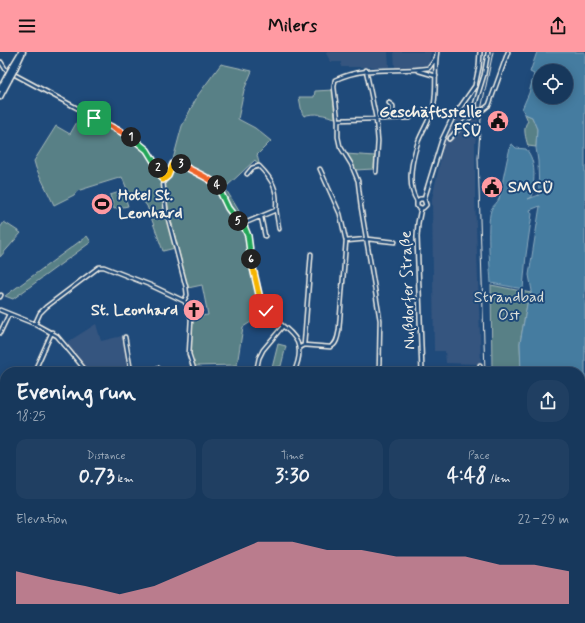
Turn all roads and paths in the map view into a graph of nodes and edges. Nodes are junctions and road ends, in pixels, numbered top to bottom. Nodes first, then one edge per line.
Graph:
1 (22, 52) edge
2 (437, 52) edge
3 (480, 52) edge
4 (488, 52) edge
5 (508, 52) edge
6 (436, 58) junction
7 (1, 62) edge
8 (429, 68) junction
9 (366, 70) junction
10 (416, 70) junction
11 (436, 71) junction
12 (436, 76) junction
13 (7, 79) junction
14 (0, 89) edge
15 (0, 97) edge
16 (389, 103) dead end
17 (476, 111) junction
18 (376, 118) junction
19 (393, 118) junction
20 (410, 118) dead end
21 (338, 120) junction
22 (449, 139) dead end
23 (320, 170) dead end
24 (376, 172) dead end
25 (247, 174) dead end
26 (163, 180) junction
27 (424, 199) junction
28 (417, 202) junction
29 (421, 208) junction
30 (276, 210) junction
31 (260, 217) junction
32 (244, 226) junction
33 (279, 229) dead end
34 (265, 236) dead end
35 (366, 239) junction
36 (346, 241) junction
37 (395, 242) dead end
38 (311, 254) dead end
39 (184, 301) junction
40 (0, 310) edge
41 (9, 314) junction
42 (35, 324) junction
43 (283, 326) junction
44 (52, 332) junction
45 (0, 333) edge
46 (125, 337) dead end
47 (304, 345) junction
48 (300, 347) junction
49 (36, 367) edge
50 (83, 367) edge
51 (130, 367) edge
52 (193, 367) edge
53 (258, 367) edge
54 (296, 367) edge
55 (379, 367) edge
56 (422, 367) edge

1 - 13 main road, bridge
2 - 6 street
3 - 27 street, Nußdorfer Straße
4 - 17 street
5 - 17 street
6 - 8 street
6 - 11 street
7 - 26 street
8 - 10 street
8 - 11 street
9 - 10 street
9 - 18 street
9 - 21 street
10 - 12 street
11 - 12 street
12 - 28 street
13 - 14 main road
13 - 15 main road
16 - 19 street
17 - 22 street
18 - 19 street
18 - 21 street
18 - 24 street
19 - 20 street
21 - 35 street
23 - 36 street
25 - 30 street
26 - 32 street
26 - 39 street
27 - 28 street
27 - 29 street, Nußdorfer Straße
28 - 29 street, Nußdorfer Straße
29 - 56 street, Nußdorfer Straße
30 - 31 street
30 - 33 street
31 - 32 street
31 - 34 street
32 - 43 street
35 - 36 street
35 - 37 street
35 - 55 street
36 - 47 street
38 - 47 street
39 - 42 street
39 - 52 street
40 - 41 street
41 - 42 street
41 - 45 street
42 - 44 street
43 - 48 street
43 - 53 street
44 - 49 street
44 - 50 street
46 - 51 street
47 - 48 street
48 - 54 street

